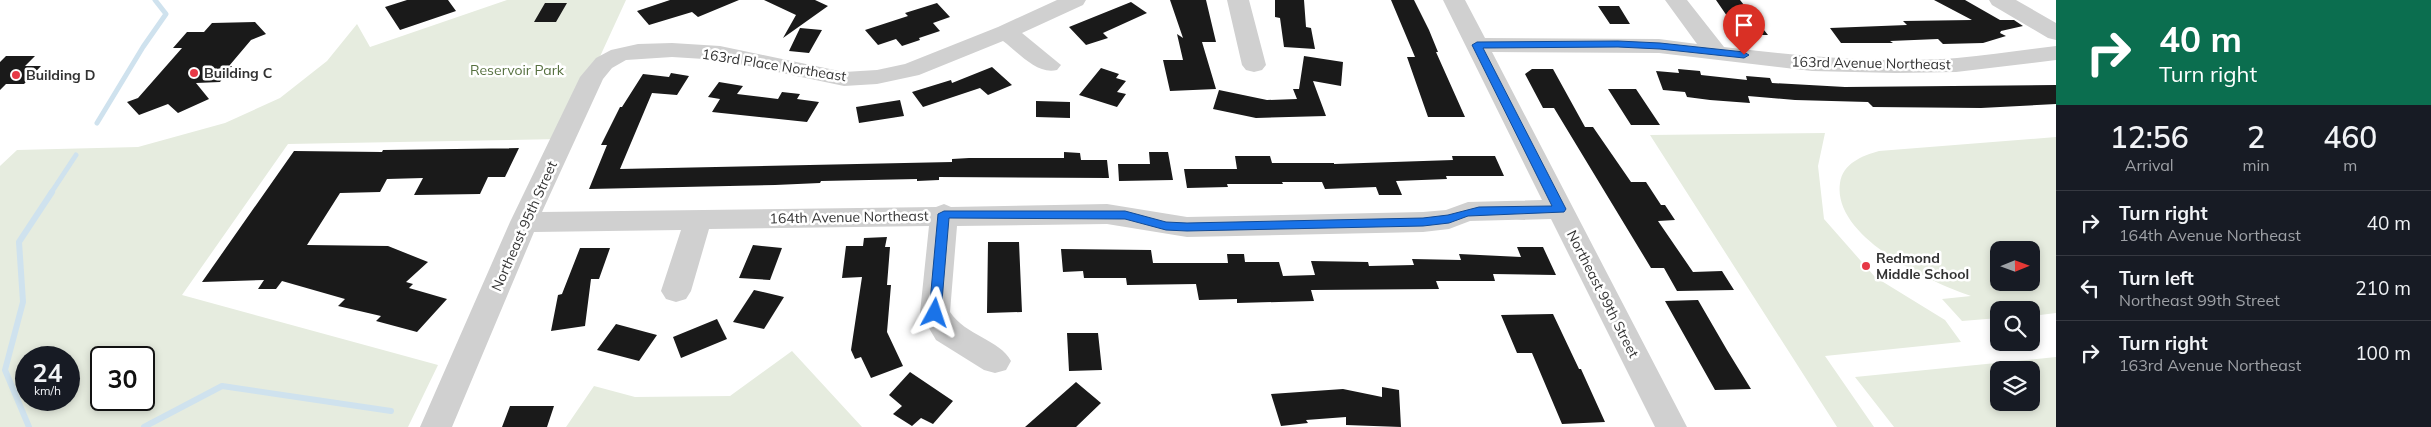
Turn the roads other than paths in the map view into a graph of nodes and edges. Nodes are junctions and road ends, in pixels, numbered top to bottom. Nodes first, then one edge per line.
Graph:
1 (1075, 0) edge
2 (1238, 0) edge
3 (1454, 0) edge
4 (1676, 0) edge
5 (2000, 0) edge
6 (1006, 32) junction
7 (2056, 33) edge
8 (1477, 45) junction
9 (1715, 51) junction
10 (638, 52) joint
11 (2056, 53) edge
12 (1049, 65) dead end
13 (1254, 65) dead end
14 (1560, 209) junction
15 (944, 214) junction
16 (698, 221) junction
17 (524, 222) junction
18 (676, 291) dead end
19 (995, 360) dead end
20 (436, 427) edge
21 (1670, 427) edge

1 - 6 street, 163rd Place Northeast
2 - 13 street
3 - 8 street, Northeast 99th Street
4 - 9 street
5 - 7 street
6 - 10 street, 163rd Place Northeast
6 - 12 street
8 - 9 street, 163rd Avenue Northeast
8 - 14 street, Northeast 99th Street
9 - 11 street, 163rd Avenue Northeast
10 - 17 street, Northeast 95th Street
14 - 15 street, 164th Avenue Northeast
14 - 21 street, Northeast 99th Street
15 - 16 street, 164th Avenue Northeast
15 - 19 street
16 - 17 street, 164th Avenue Northeast
16 - 18 street
17 - 20 street, Northeast 95th Street

